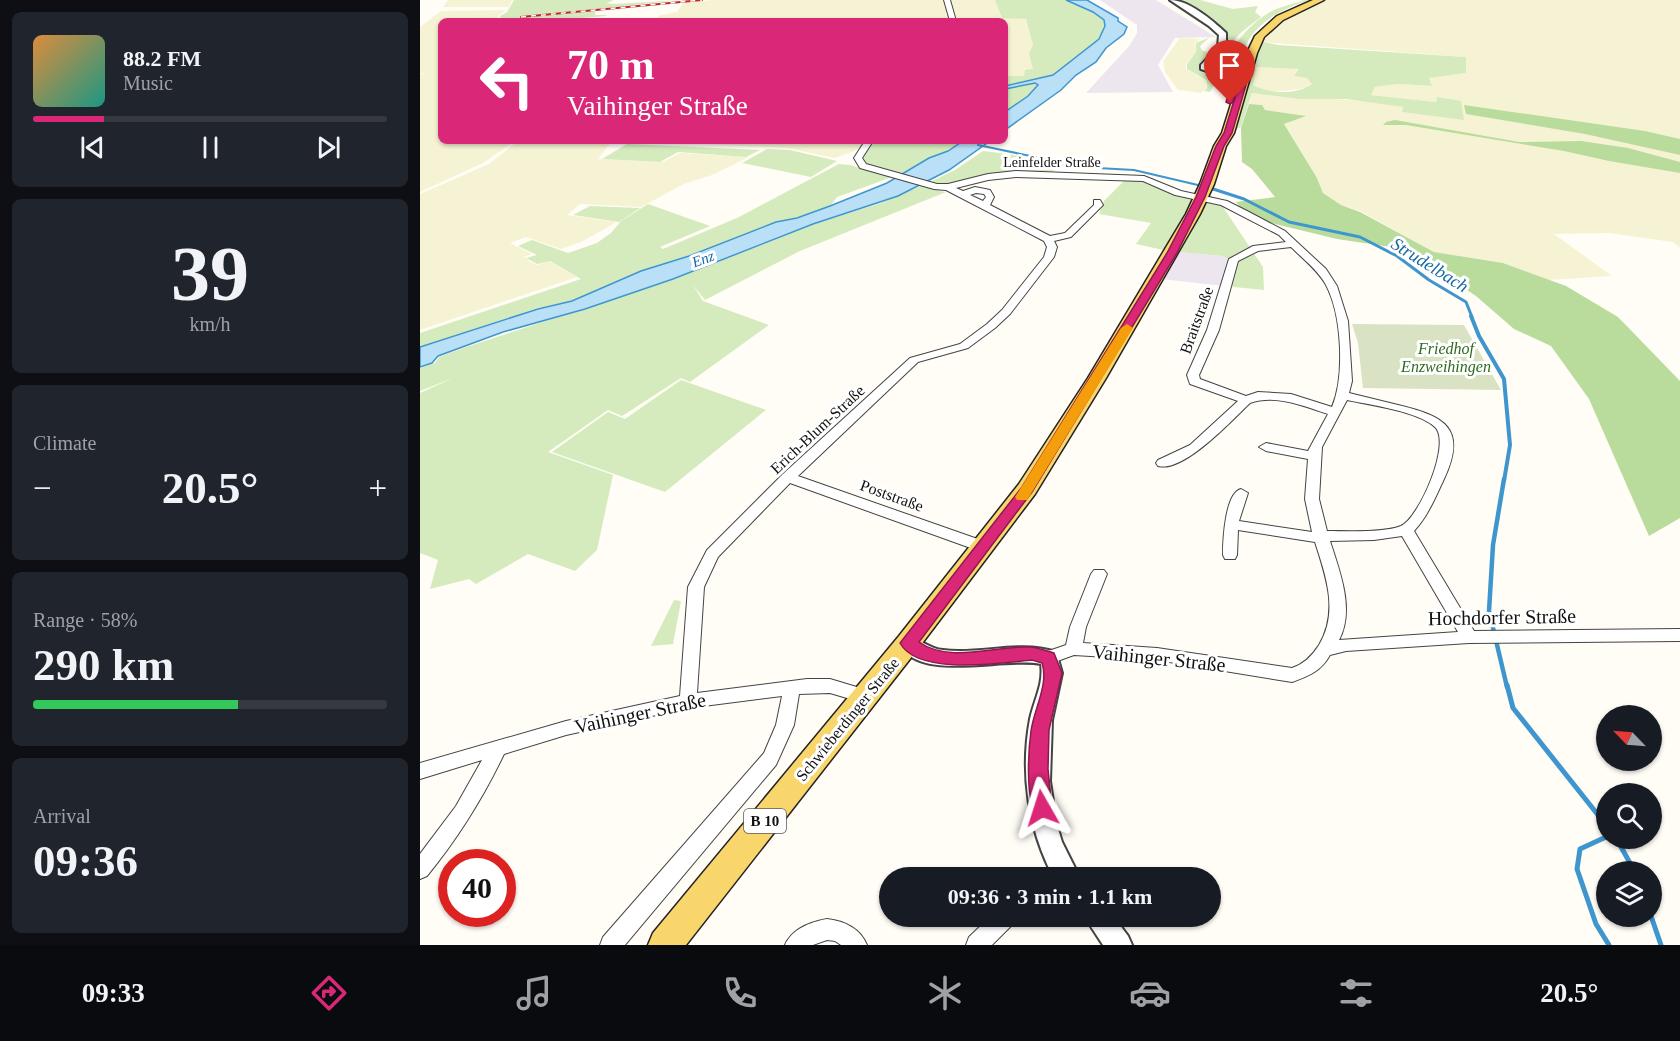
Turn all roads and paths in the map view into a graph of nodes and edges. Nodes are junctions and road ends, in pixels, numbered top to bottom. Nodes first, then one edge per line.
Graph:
1 (947, 0) edge
2 (1173, 0) edge
3 (1313, 0) edge
4 (1320, 0) edge
5 (952, 18) edge
6 (1243, 75) junction
7 (867, 144) edge
8 (948, 187) junction
9 (1204, 191) junction
10 (1097, 202) dead end
11 (1048, 239) junction
12 (1295, 244) junction
13 (1343, 395) junction
14 (1246, 400) junction
15 (1334, 412) junction
16 (1266, 447) dead end
17 (1313, 456) junction
18 (1163, 463) dead end
19 (788, 477) junction
20 (1241, 493) dead end
21 (1231, 524) junction
22 (1406, 530) junction
23 (1322, 535) junction
24 (984, 547) junction
25 (1230, 555) dead end
26 (1099, 574) dead end
27 (1680, 635) edge
28 (1469, 637) junction
29 (908, 643) junction
30 (1072, 649) junction
31 (1325, 650) junction
32 (1048, 658) junction
33 (791, 688) junction
34 (864, 696) junction
35 (688, 701) junction
36 (497, 749) junction
37 (420, 771) edge
38 (1058, 867) edge
39 (420, 869) edge
40 (996, 927) edge
41 (1105, 927) edge
42 (611, 945) edge
43 (665, 945) edge
44 (796, 945) edge
45 (856, 945) edge
46 (977, 945) edge
47 (1119, 945) edge

1 - 5 street
2 - 6 street
3 - 6 main road, B 10
4 - 6 main road, B 10
6 - 9 main road, Schwieberdinger Straße / B 10
7 - 8 street, Leinfelder Straße
8 - 9 street, Leinfelder Straße
8 - 11 street
9 - 12 street, Leinfelder Straße
9 - 24 main road, Schwieberdinger Straße / B 10
10 - 11 street
11 - 19 street, Erich-Blum-Straße
12 - 13 street, Leinfelder Straße
12 - 14 street, Braitstraße
13 - 15 street
13 - 22 street
14 - 15 street, Braitstraße
14 - 18 street
15 - 17 street
16 - 17 street
17 - 23 street
19 - 24 street, Poststraße
19 - 35 street, Erich-Blum-Straße
20 - 21 street
21 - 23 street
21 - 25 street
22 - 23 street
22 - 28 street
23 - 31 street
24 - 29 main road, Schwieberdinger Straße / B 10
26 - 30 street
27 - 28 street, Hochdorfer Straße
28 - 31 street, Hochdorfer Straße
29 - 32 street, Vaihinger Straße
29 - 34 main road, Schwieberdinger Straße / B 10
30 - 31 street, Vaihinger Straße
30 - 32 street, Vaihinger Straße
32 - 38 street
33 - 34 street, Vaihinger Straße
33 - 35 street, Vaihinger Straße
33 - 42 street
34 - 43 main road, Schwieberdinger Straße / B 10
35 - 36 street, Vaihinger Straße
36 - 37 street, Vaihinger Straße
36 - 39 street
40 - 46 street
41 - 47 street
44 - 45 street

